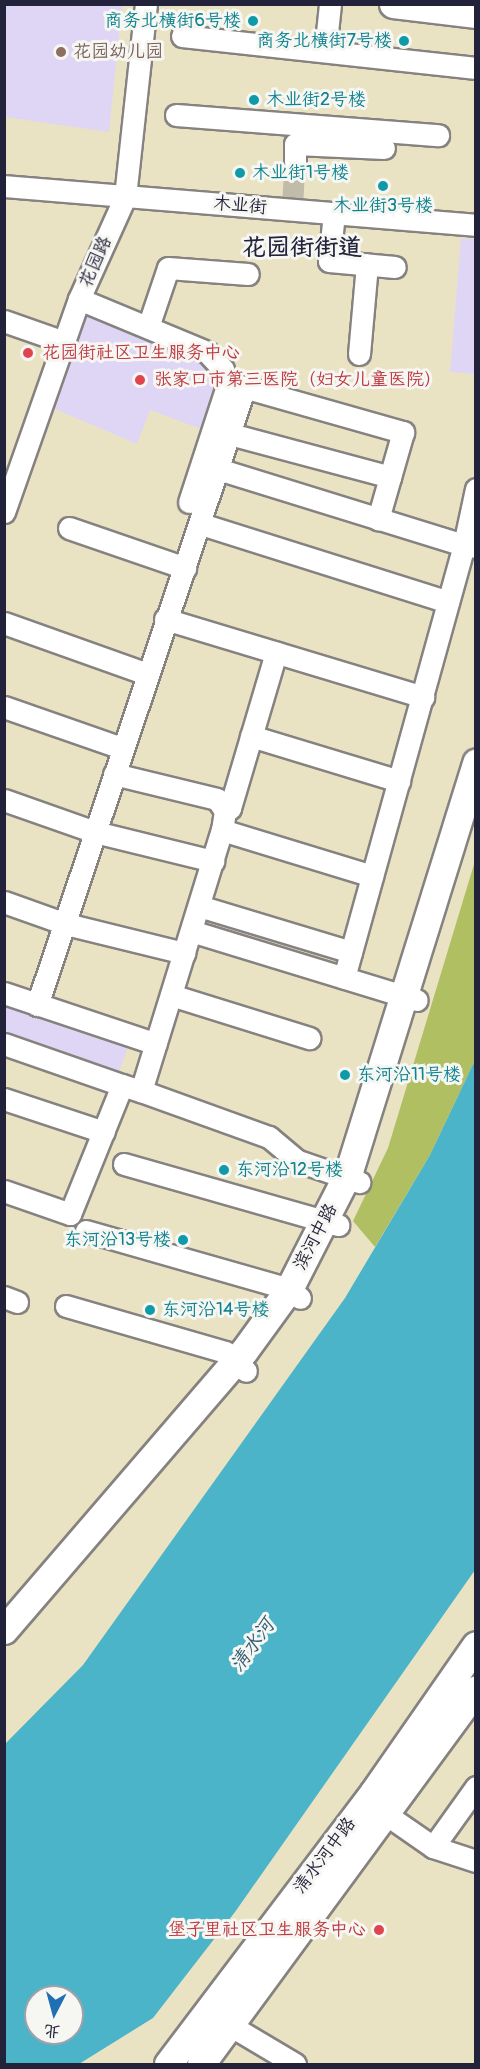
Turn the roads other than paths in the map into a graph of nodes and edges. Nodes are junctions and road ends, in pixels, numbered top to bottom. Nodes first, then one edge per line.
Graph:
1 (146, 4) edge
2 (330, 4) edge
3 (393, 4) edge
4 (476, 14) edge
5 (182, 36) dead end
6 (325, 51) junction
7 (476, 68) edge
8 (176, 115) dead end
9 (438, 135) dead end
10 (295, 144) junction
11 (384, 148) dead end
12 (4, 186) edge
13 (125, 196) junction
14 (334, 213) junction
15 (476, 225) edge
16 (367, 264) junction
17 (395, 267) dead end
18 (248, 274) dead end
19 (80, 299) junction
20 (4, 321) edge
21 (148, 327) junction
22 (64, 342) junction
23 (359, 354) dead end
24 (231, 379) junction
25 (318, 393) dead end
26 (230, 434) junction
27 (219, 469) junction
28 (390, 477) junction
29 (476, 489) edge
30 (189, 502) dead end
31 (4, 512) edge
32 (378, 519) junction
33 (201, 524) junction
34 (69, 528) dead end
35 (470, 546) edge
36 (185, 568) junction
37 (448, 602) junction
38 (165, 619) junction
39 (4, 623) edge
40 (276, 653) junction
41 (147, 674) junction
42 (423, 697) junction
43 (4, 707) edge
44 (251, 736) junction
45 (122, 748) junction
46 (476, 762) edge
47 (114, 774) junction
48 (399, 781) junction
49 (4, 800) edge
50 (476, 808) edge
51 (224, 820) junction
52 (95, 832) junction
53 (213, 861) junction
54 (372, 876) junction
55 (4, 902) edge
56 (199, 906) junction
57 (66, 924) junction
58 (191, 931) junction
59 (351, 952) junction
60 (184, 953) junction
61 (344, 978) junction
62 (4, 993) edge
63 (171, 995) junction
64 (411, 998) junction
65 (37, 1005) junction
66 (309, 1038) dead end
67 (4, 1044) edge
68 (156, 1044) junction
69 (132, 1088) junction
70 (4, 1099) edge
71 (104, 1132) junction
72 (124, 1164) dead end
73 (352, 1180) junction
74 (4, 1191) edge
75 (332, 1223) junction
76 (86, 1232) dead end
77 (294, 1293) junction
78 (66, 1305) dead end
79 (241, 1366) junction
80 (4, 1630) edge
81 (476, 1645) edge
82 (4, 1652) edge
83 (476, 1689) edge
84 (476, 1787) edge
85 (384, 1813) junction
86 (433, 1847) junction
87 (476, 1861) edge
88 (219, 2018) junction
89 (168, 2064) edge
90 (201, 2064) edge
91 (295, 2064) edge

1 - 13 street, 花园路
2 - 6 street
3 - 4 main road
5 - 6 street
6 - 7 street
8 - 10 street
9 - 10 street
10 - 11 street
12 - 13 street, 木业街
13 - 14 street, 木业街
13 - 19 street, 花园路
14 - 15 street, 木业街
14 - 16 street
16 - 17 street
16 - 23 street
18 - 21 street
19 - 21 street
19 - 22 street, 花园路
20 - 22 street
21 - 24 street
22 - 31 street, 花园路
24 - 25 street
24 - 26 street
24 - 28 street
24 - 30 street
26 - 27 street
26 - 28 street
27 - 32 street
27 - 33 street
28 - 32 street
29 - 35 street
32 - 35 street
33 - 36 street
33 - 37 street
34 - 36 street
35 - 37 street
36 - 38 street
37 - 42 street
38 - 40 street
38 - 41 street
39 - 41 street
40 - 42 street
40 - 44 street
41 - 45 street
42 - 48 street
43 - 45 street
44 - 48 street
44 - 51 street
45 - 47 street
46 - 64 main road, 滨河中路
47 - 51 street
47 - 52 street
48 - 54 street
49 - 52 street
50 - 64 main road, 滨河中路
51 - 53 street
51 - 54 street
52 - 53 street
52 - 57 street
53 - 56 street
54 - 59 street
55 - 57 street
56 - 58 street
56 - 59 street
57 - 60 street
57 - 65 street
58 - 60 street
58 - 61 street
59 - 61 street
60 - 63 street
61 - 64 street
62 - 65 street
63 - 66 street
63 - 68 street
64 - 73 main road, 滨河中路
65 - 68 street
67 - 69 street
68 - 69 street
69 - 71 street
69 - 73 street
70 - 71 street
71 - 74 street
72 - 75 street
73 - 75 main road, 滨河中路
75 - 77 main road, 滨河中路
76 - 77 street
77 - 79 main road, 滨河中路
78 - 79 street
79 - 80 main road, 滨河中路
79 - 82 main road, 滨河中路
81 - 88 main road, 清水河中路
83 - 85 main road, 清水河中路
84 - 86 street
85 - 86 street
85 - 88 main road, 清水河中路
86 - 87 street
88 - 89 main road, 清水河中路
88 - 90 main road, 清水河中路
88 - 91 street

